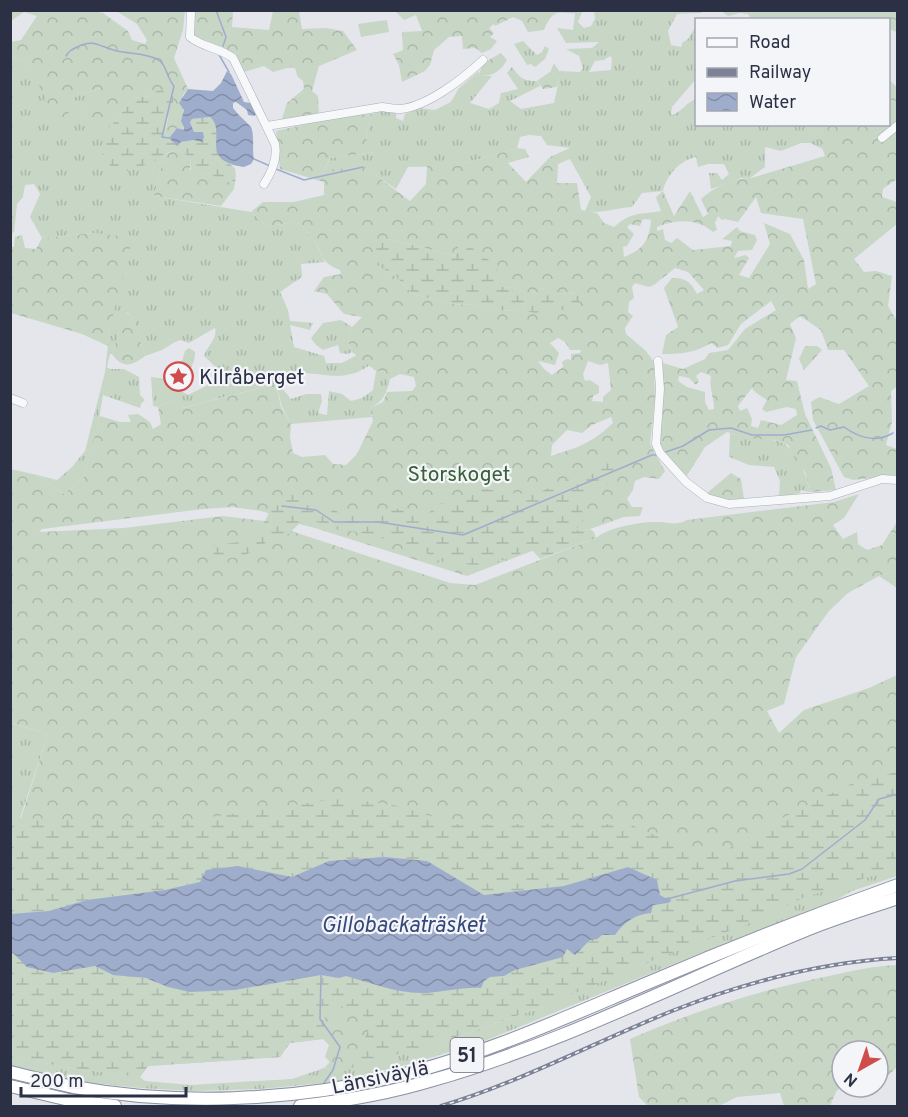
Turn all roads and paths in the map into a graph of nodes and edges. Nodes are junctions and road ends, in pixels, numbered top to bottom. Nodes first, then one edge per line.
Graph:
1 (191, 10) edge
2 (483, 60) dead end
3 (897, 125) edge
4 (267, 126) junction
5 (882, 138) dead end
6 (264, 184) dead end
7 (658, 361) dead end
8 (10, 398) edge
9 (23, 403) dead end
10 (897, 480) edge
11 (897, 885) edge
12 (897, 898) edge
13 (10, 1072) edge
14 (10, 1086) edge
15 (115, 1107) edge
16 (300, 1107) edge

1 - 4 street
2 - 4 street
3 - 5 street
4 - 6 street
7 - 10 street
8 - 9 street
11 - 13 highway, Länsiväylä / 51
12 - 16 highway, Länsiväylä / 51
14 - 15 highway

